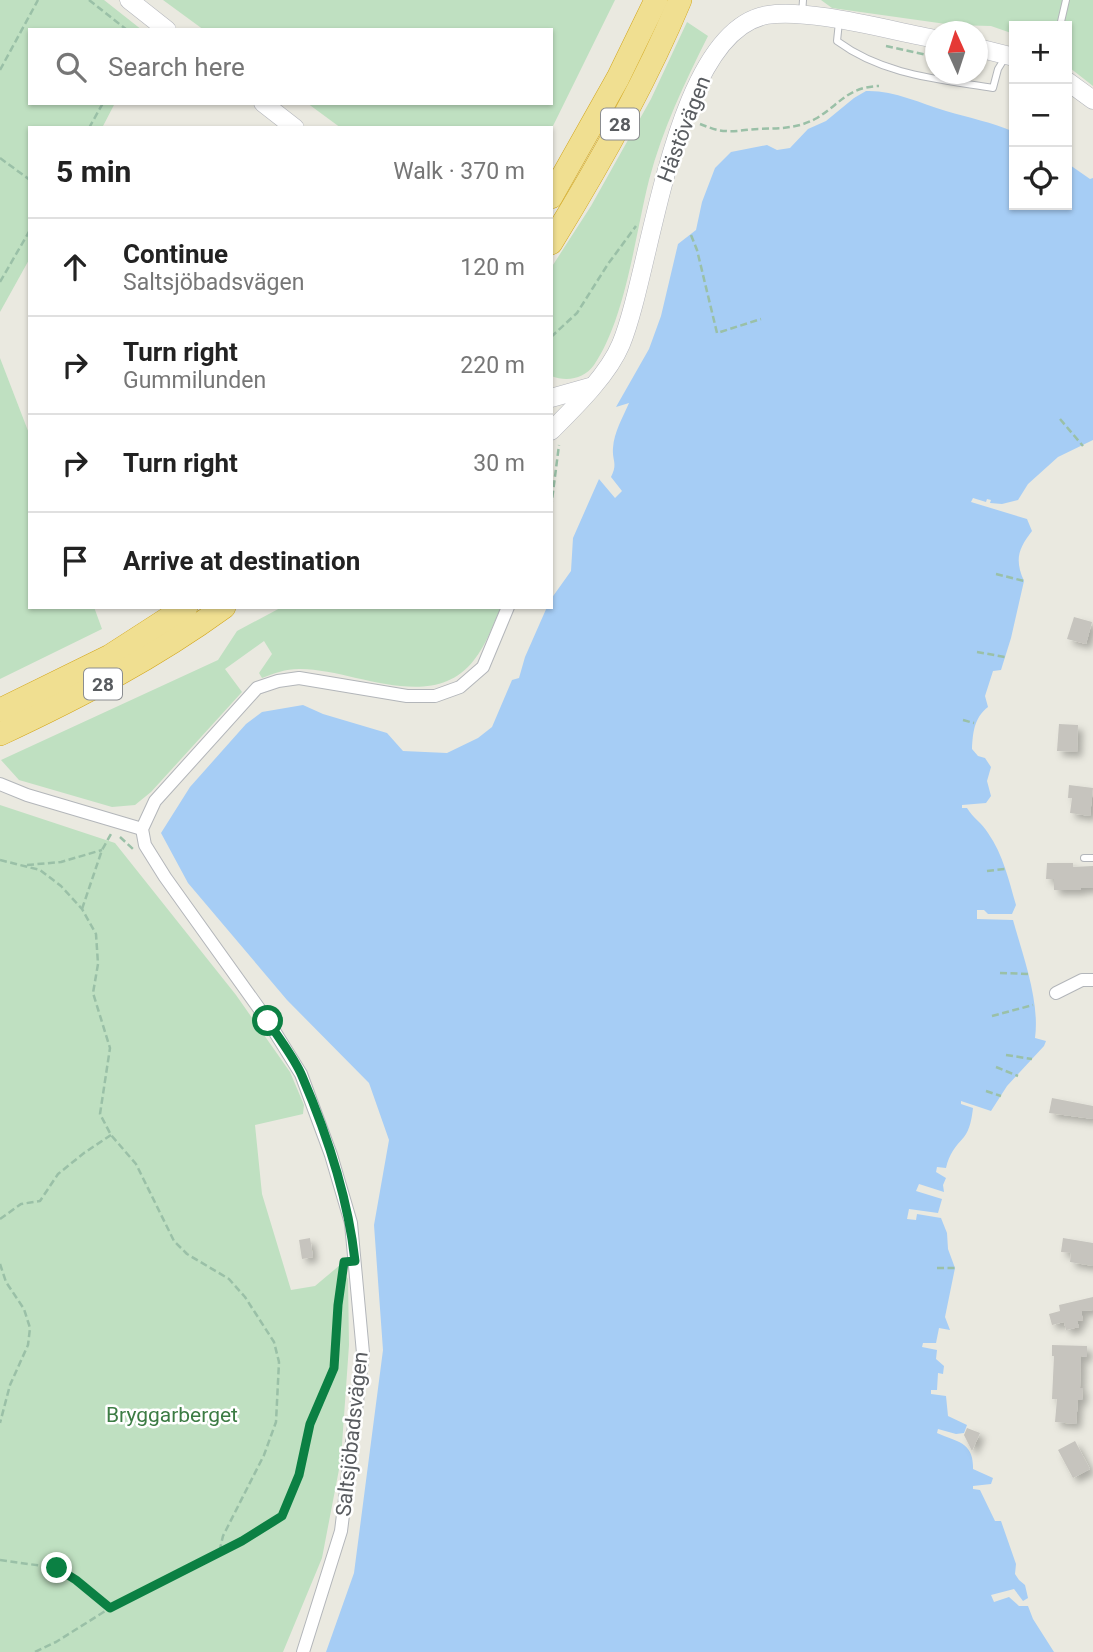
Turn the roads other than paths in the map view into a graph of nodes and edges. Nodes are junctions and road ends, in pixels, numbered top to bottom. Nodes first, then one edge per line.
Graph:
1 (129, 0) edge
2 (656, 0) edge
3 (680, 0) edge
4 (1066, 0) edge
5 (802, 8) edge
6 (839, 21) junction
7 (1060, 21) edge
8 (164, 28) edge
9 (925, 37) edge
10 (988, 50) edge
11 (1009, 55) edge
12 (1009, 56) edge
13 (1071, 84) edge
14 (1093, 100) edge
15 (266, 105) edge
16 (292, 126) edge
17 (553, 193) edge
18 (553, 240) edge
19 (590, 387) junction
20 (553, 397) edge
21 (556, 434) edge
22 (165, 609) edge
23 (218, 609) edge
24 (231, 609) edge
25 (508, 609) edge
26 (194, 616) edge
27 (110, 656) junction
28 (0, 710) edge
29 (0, 734) edge
30 (0, 784) edge
31 (142, 829) junction
32 (1084, 858) dead end
33 (1093, 858) edge
34 (1093, 980) edge
35 (1056, 993) dead end
36 (303, 1652) edge

1 - 8 street
2 - 17 highway, 28
3 - 18 highway, 28
4 - 7 lane
5 - 6 street, Hästövägen
5 - 19 street, Hästövägen
6 - 9 street, Hästövägen
6 - 12 lane
10 - 11 street
13 - 14 street
15 - 16 street
19 - 20 street
19 - 21 street, Hästövägen
22 - 27 highway
23 - 26 highway, 28
24 - 26 highway
25 - 31 street
26 - 27 highway, 28
26 - 29 highway, 28
27 - 28 highway, 28
30 - 31 street
31 - 36 street, Saltsjöbadsvägen
32 - 33 lane
34 - 35 street

